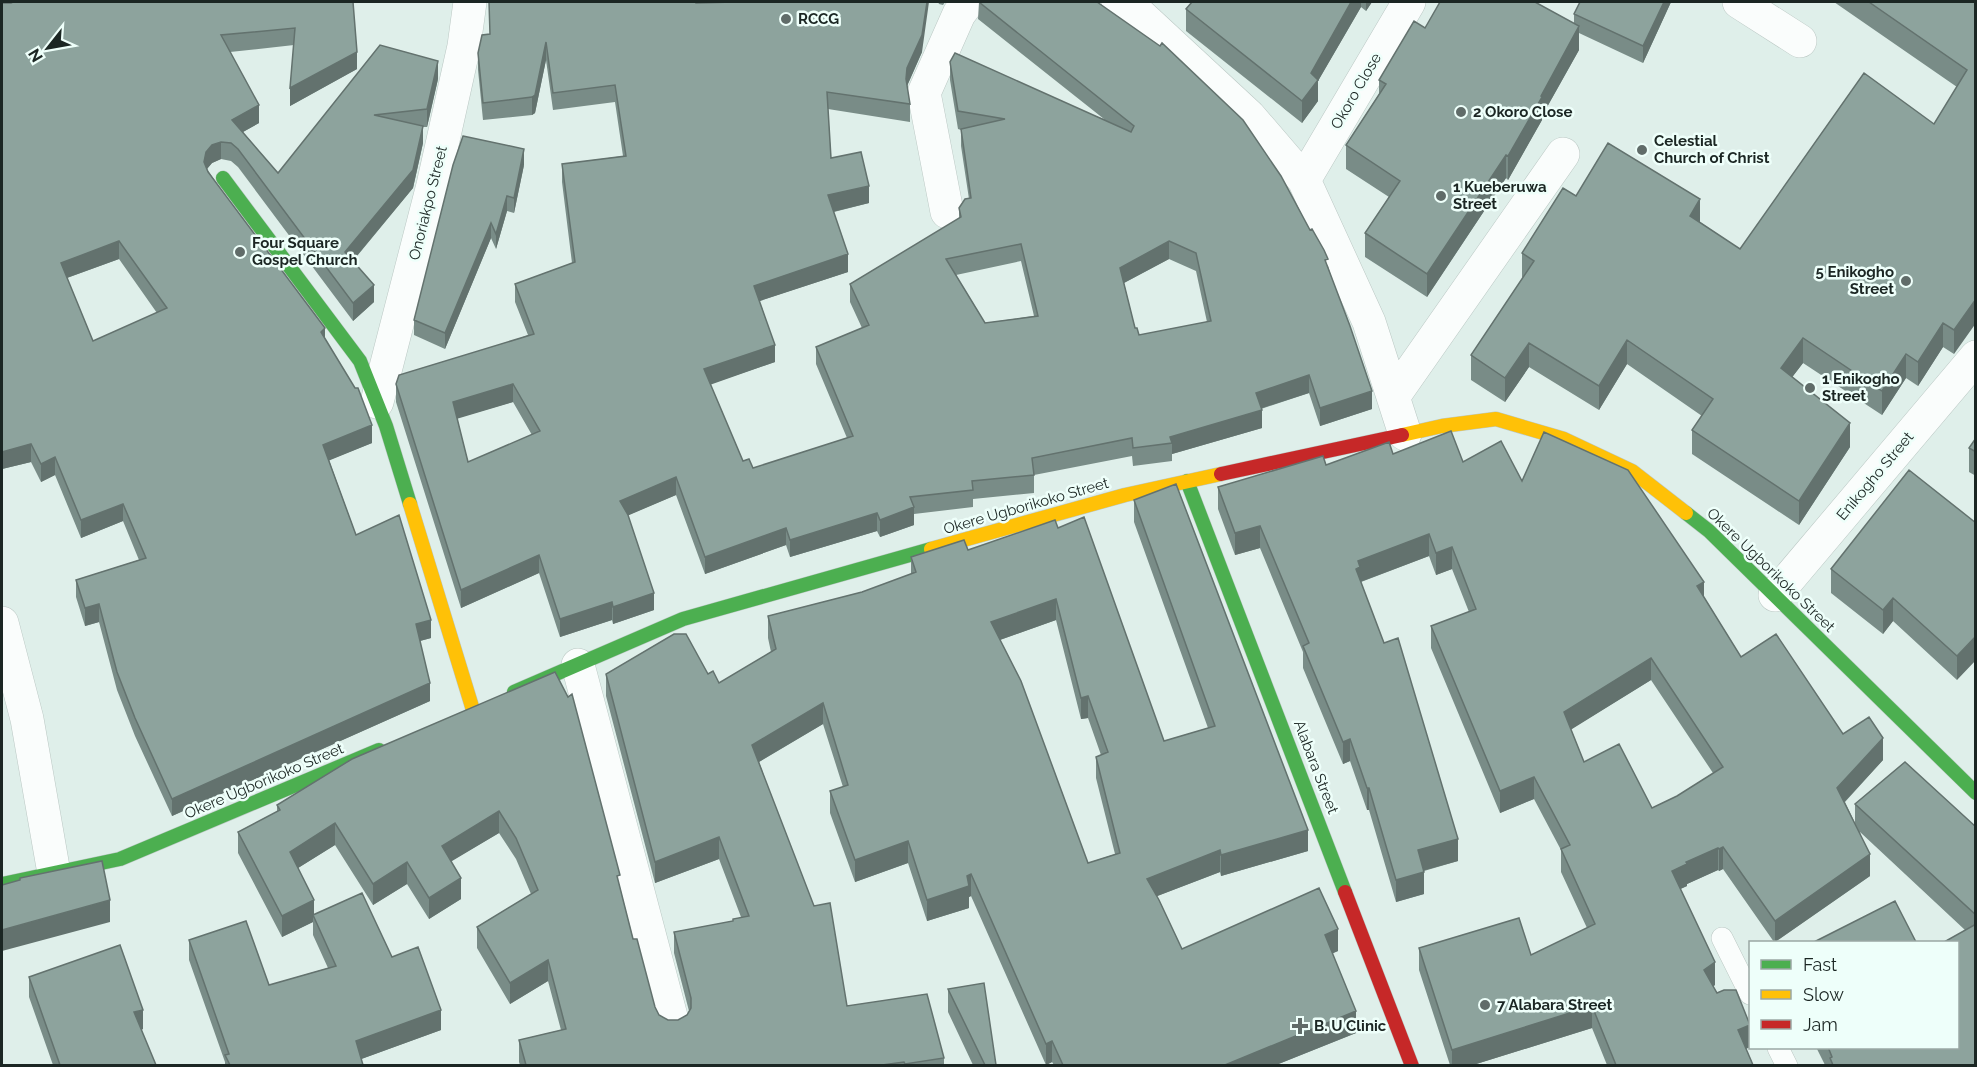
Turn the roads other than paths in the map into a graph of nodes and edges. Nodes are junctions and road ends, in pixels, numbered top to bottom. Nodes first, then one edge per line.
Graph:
1 (7, 2) edge
2 (470, 2) edge
3 (968, 2) edge
4 (1118, 2) edge
5 (1409, 2) edge
6 (1739, 2) edge
7 (2, 3) edge
8 (1800, 41) dead end
9 (1563, 154) dead end
10 (223, 178) dead end
11 (1304, 180) junction
12 (947, 212) dead end
13 (1976, 357) edge
14 (1393, 397) junction
15 (377, 402) junction
16 (1405, 434) junction
17 (1187, 481) junction
18 (1775, 595) junction
19 (2, 623) edge
20 (578, 665) junction
21 (504, 696) edge
22 (472, 710) edge
23 (387, 747) edge
24 (1976, 793) edge
25 (54, 873) junction
26 (2, 884) edge
27 (1722, 938) dead end
28 (1749, 992) edge
29 (673, 1024) edge
30 (1779, 1049) edge
31 (1412, 1065) edge
32 (1787, 1065) edge

1 - 7 street
2 - 15 street, Onoriakpo Street
3 - 12 street
4 - 11 street
5 - 11 street, Okoro Close
6 - 8 street
9 - 14 street
10 - 15 street
11 - 14 street
13 - 18 street, Enikogho Street
14 - 16 street
15 - 22 street
16 - 17 street, Okere Ugborikoko Street
16 - 18 street, Okere Ugborikoko Street
17 - 20 street, Okere Ugborikoko Street
17 - 31 street, Alabara Street
18 - 24 street, Okere Ugborikoko Street
19 - 25 street
20 - 21 street, Okere Ugborikoko Street
20 - 29 street
23 - 25 street, Okere Ugborikoko Street
25 - 26 street, Okere Ugborikoko Street
27 - 28 lane
30 - 32 lane

